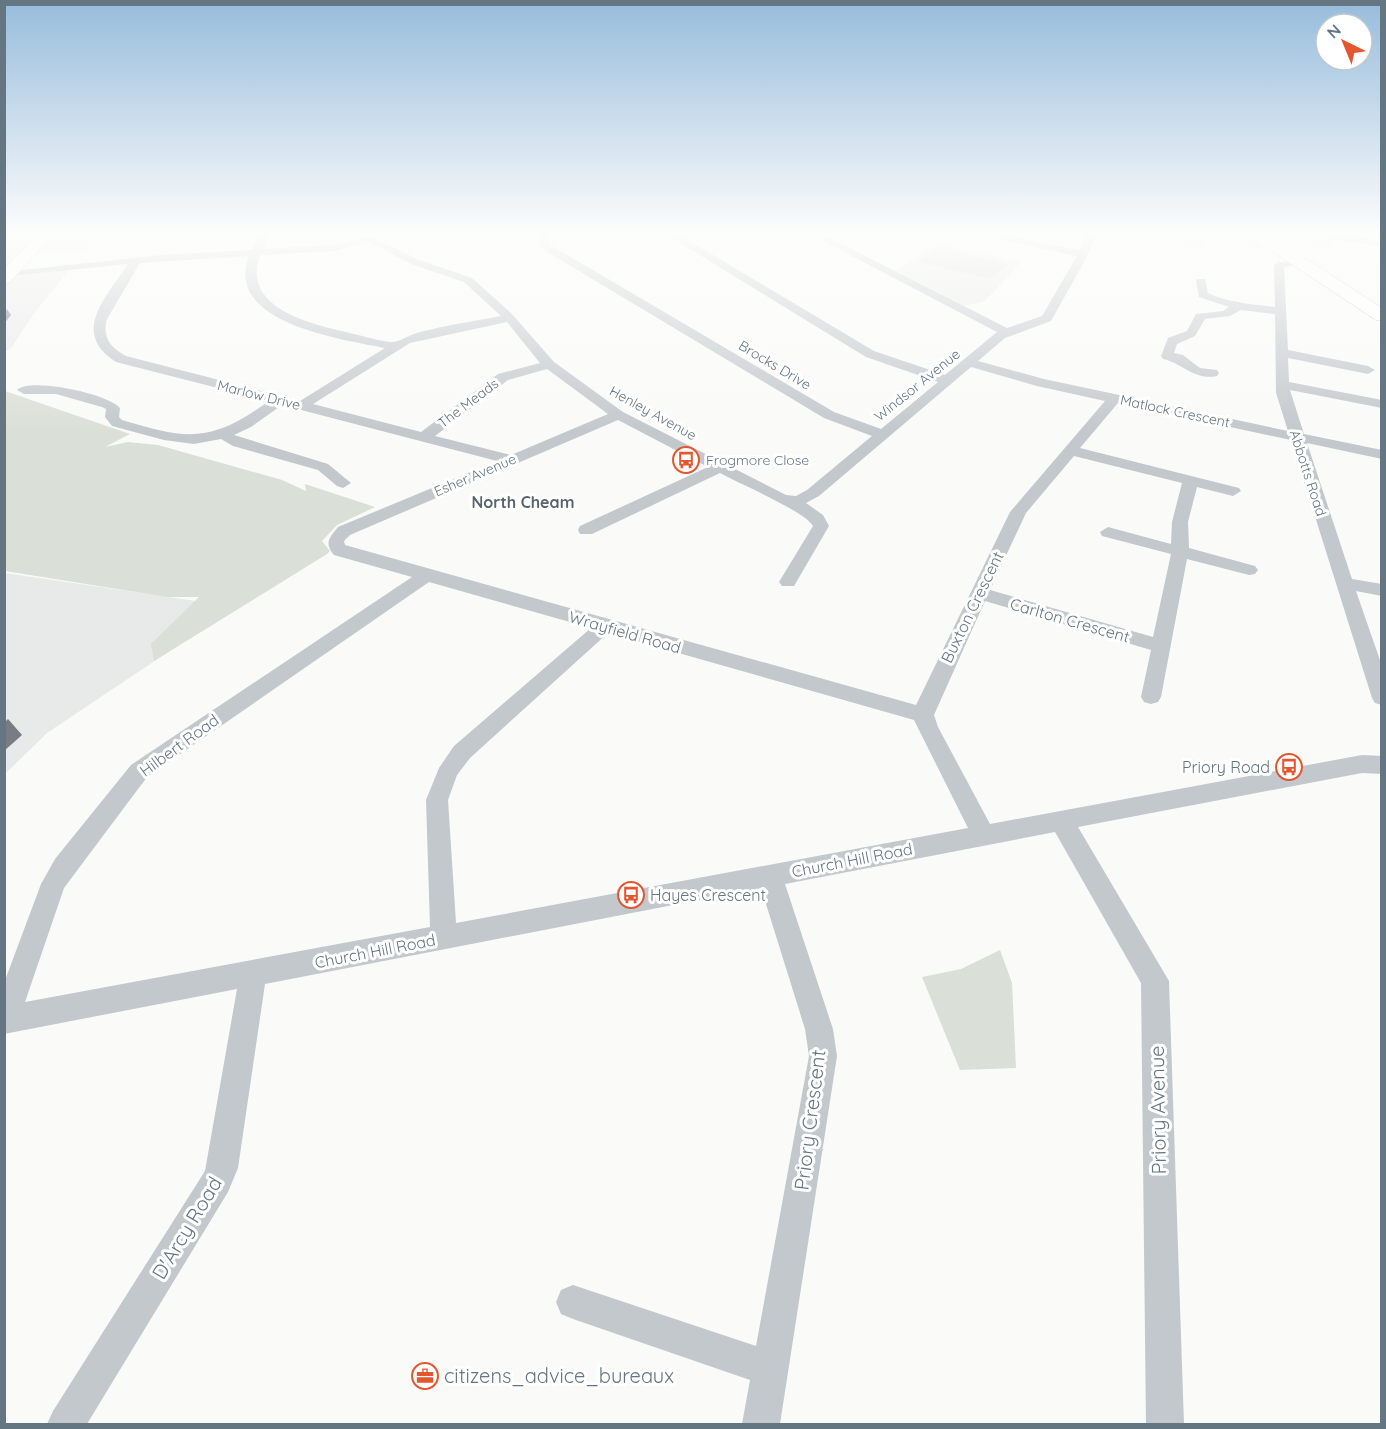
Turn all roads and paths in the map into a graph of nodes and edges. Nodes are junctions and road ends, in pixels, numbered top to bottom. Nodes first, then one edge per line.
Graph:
1 (111, 300) edge
2 (264, 300) edge
3 (489, 300) edge
4 (635, 300) edge
5 (780, 300) edge
6 (942, 300) edge
7 (1057, 300) edge
8 (1215, 300) edge
9 (1281, 300) edge
10 (1358, 300) edge
11 (1239, 306) junction
12 (1281, 311) junction
13 (1382, 316) edge
14 (509, 318) junction
15 (1007, 333) junction
16 (395, 346) junction
17 (1283, 353) junction
18 (969, 362) junction
19 (549, 365) junction
20 (1368, 370) dead end
21 (1212, 374) dead end
22 (946, 380) junction
23 (1283, 385) junction
24 (31, 392) dead end
25 (1115, 398) junction
26 (280, 400) junction
27 (1382, 404) edge
28 (301, 406) junction
29 (618, 415) junction
30 (224, 434) junction
31 (881, 434) junction
32 (424, 437) junction
33 (1296, 437) junction
34 (1070, 450) junction
35 (1382, 455) edge
36 (512, 460) junction
37 (720, 467) junction
38 (1190, 481) junction
39 (316, 482) dead end
40 (1233, 491) dead end
41 (793, 501) junction
42 (586, 530) dead end
43 (1108, 532) dead end
44 (336, 540) joint
45 (1180, 551) junction
46 (1249, 570) dead end
47 (425, 576) junction
48 (788, 582) dead end
49 (1345, 584) junction
50 (1382, 590) edge
51 (979, 593) junction
52 (603, 626) junction
53 (1161, 646) junction
54 (1151, 697) dead end
55 (1382, 698) edge
56 (923, 715) junction
57 (1382, 765) edge
58 (1061, 820) junction
59 (984, 836) junction
60 (770, 876) junction
61 (444, 938) junction
62 (253, 974) junction
63 (5, 1020) edge
64 (573, 1302) dead end
65 (770, 1369) junction
66 (66, 1425) edge
67 (761, 1425) edge
68 (1165, 1425) edge

1 - 26 street, Marlow Drive
2 - 16 street
3 - 14 street, Henley Avenue
4 - 31 street, Brocks Drive
5 - 22 street
6 - 15 street
7 - 15 street, Windsor Avenue
8 - 11 street
9 - 12 street, Abbotts Road
10 - 13 highway
11 - 12 street
11 - 21 street
12 - 17 street, Abbotts Road
14 - 16 street
14 - 19 street, Henley Avenue
15 - 18 street, Windsor Avenue
16 - 28 street
17 - 20 street
17 - 23 street, Abbotts Road
18 - 22 street, Windsor Avenue
18 - 25 street, Matlock Crescent
19 - 29 street, Henley Avenue
19 - 32 street, The Meads
22 - 31 street, Windsor Avenue
23 - 27 street
23 - 33 street, Abbotts Road
24 - 30 street
25 - 33 street, Matlock Crescent
25 - 34 street, Buxton Crescent
26 - 28 street, Marlow Drive
26 - 30 street
28 - 32 street, Marlow Drive
29 - 36 street, Esher Avenue
29 - 37 street, Henley Avenue
30 - 39 street
31 - 41 street, Windsor Avenue
32 - 36 street, Marlow Drive
33 - 35 street, Matlock Crescent
33 - 49 street, Abbotts Road
34 - 38 street
34 - 51 street, Buxton Crescent
36 - 44 street, Esher Avenue
37 - 41 street, Henley Avenue
37 - 42 street
38 - 40 street
38 - 45 street
41 - 48 street, Henley Avenue
43 - 45 street
44 - 47 street, Wrayfield Road
45 - 46 street
45 - 53 street
47 - 52 street, Wrayfield Road
47 - 63 street, Hilbert Road
49 - 50 street
49 - 55 street, Abbotts Road
51 - 53 street, Carlton Crescent
51 - 56 street, Buxton Crescent
52 - 56 street, Wrayfield Road
52 - 61 street
53 - 54 street
56 - 59 street
57 - 58 street, Church Hill Road
58 - 59 street, Church Hill Road
58 - 68 street, Priory Avenue
59 - 60 street, Church Hill Road
60 - 61 street, Church Hill Road
60 - 65 street, Priory Crescent
61 - 62 street, Church Hill Road
62 - 63 street, Church Hill Road
62 - 66 street, D'Arcy Road
64 - 65 street
65 - 67 street, Priory Crescent

